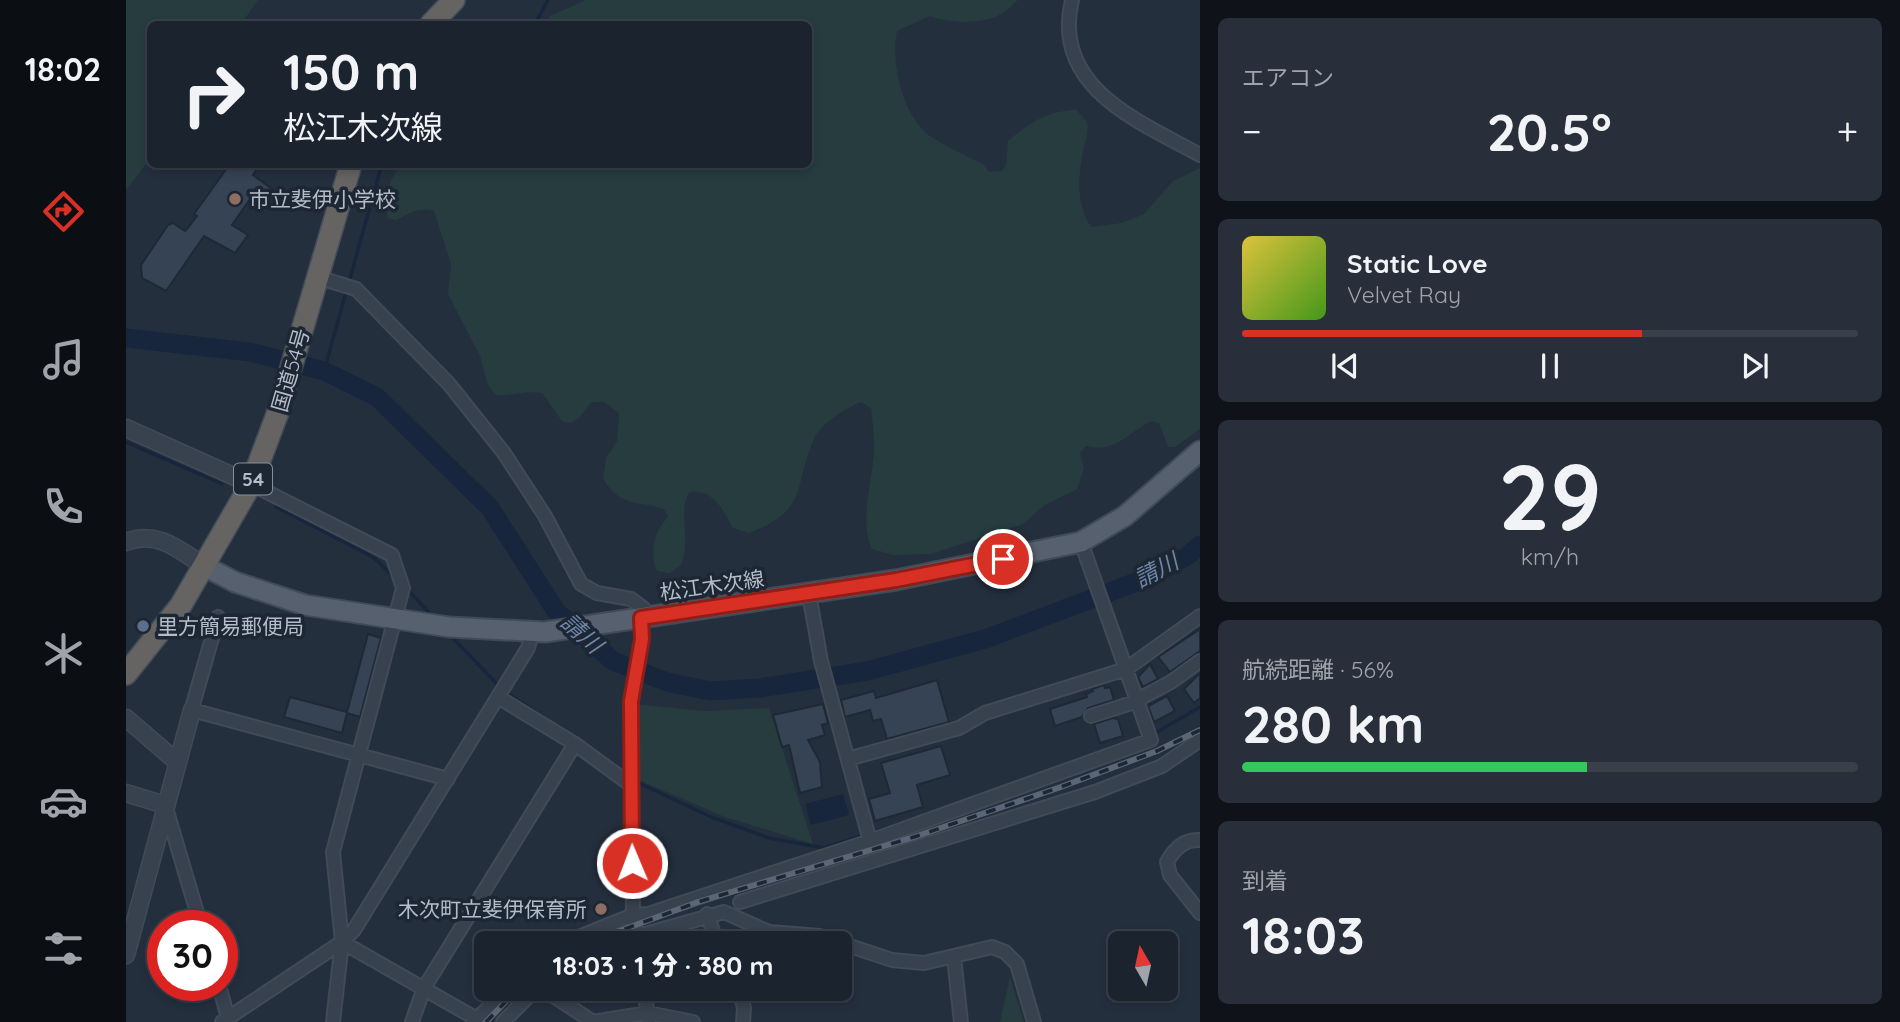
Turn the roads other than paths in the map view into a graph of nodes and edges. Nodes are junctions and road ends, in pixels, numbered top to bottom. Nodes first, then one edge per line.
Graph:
1 (454, 0) edge
2 (1072, 0) edge
3 (434, 21) edge
4 (1200, 155) edge
5 (350, 168) edge
6 (317, 277) junction
7 (126, 428) edge
8 (1200, 451) edge
9 (251, 484) junction
10 (1081, 541) junction
11 (126, 542) edge
12 (204, 566) junction
13 (809, 594) junction
14 (1200, 616) edge
15 (218, 617) dead end
16 (644, 617) junction
17 (395, 620) junction
18 (538, 632) junction
19 (126, 660) edge
20 (1200, 661) edge
21 (1126, 669) junction
22 (126, 674) edge
23 (498, 697) junction
24 (1137, 701) junction
25 (192, 709) junction
26 (1091, 716) dead end
27 (126, 718) edge
28 (1198, 743) edge
29 (575, 744) junction
30 (359, 755) junction
31 (848, 759) junction
32 (177, 762) junction
33 (448, 779) junction
34 (631, 785) junction
35 (126, 793) edge
36 (165, 804) junction
37 (869, 836) junction
38 (1200, 839) edge
39 (740, 902) dead end
40 (196, 910) edge
41 (1200, 913) edge
42 (707, 914) junction
43 (633, 915) junction
44 (594, 931) edge
45 (636, 931) edge
46 (660, 931) edge
47 (713, 931) edge
48 (342, 942) junction
49 (126, 954) edge
50 (954, 957) junction
51 (424, 988) junction
52 (222, 1001) edge
53 (495, 1001) edge
54 (524, 1001) edge
55 (561, 1001) edge
56 (740, 1001) edge
57 (648, 1018) edge
58 (225, 1020) edge
59 (474, 1020) edge
60 (333, 1022) edge
61 (412, 1022) edge
62 (503, 1022) edge
63 (693, 1022) edge
64 (743, 1022) edge
65 (961, 1022) edge
66 (1034, 1022) edge

1 - 3 highway
2 - 4 street
5 - 6 highway, 国道54号 / 54
6 - 9 highway, 国道54号 / 54
6 - 16 street
7 - 9 street
8 - 10 main road, 松江木次線
9 - 12 highway, 国道54号 / 54
9 - 17 street
10 - 13 main road, 松江木次線
10 - 21 street
11 - 12 street
12 - 17 main road, 松江木次線
12 - 19 highway, 国道54号 / 54
12 - 22 highway, 国道54号 / 54
13 - 16 main road, 松江木次線
13 - 31 street
14 - 21 street
15 - 25 street
16 - 18 main road, 松江木次線
16 - 34 street
17 - 18 main road, 松江木次線
17 - 30 street
18 - 23 street
20 - 24 street
21 - 24 street
21 - 31 street
23 - 29 street
23 - 33 street
24 - 26 street
24 - 37 street
25 - 30 street
25 - 32 street
27 - 32 street
28 - 39 street
29 - 34 street
29 - 51 street
30 - 33 street
30 - 48 street
31 - 37 street
32 - 36 street
33 - 48 street
34 - 43 street
35 - 36 street
36 - 40 street
36 - 49 street
37 - 43 street
38 - 41 street
42 - 46 street
42 - 47 street
42 - 50 street
43 - 44 street
43 - 45 street
48 - 51 street
48 - 58 street
48 - 60 street
50 - 65 street
50 - 66 street
51 - 59 street
51 - 61 street
52 - 58 street
53 - 59 street
54 - 62 street
55 - 57 street
56 - 64 street
57 - 63 street

